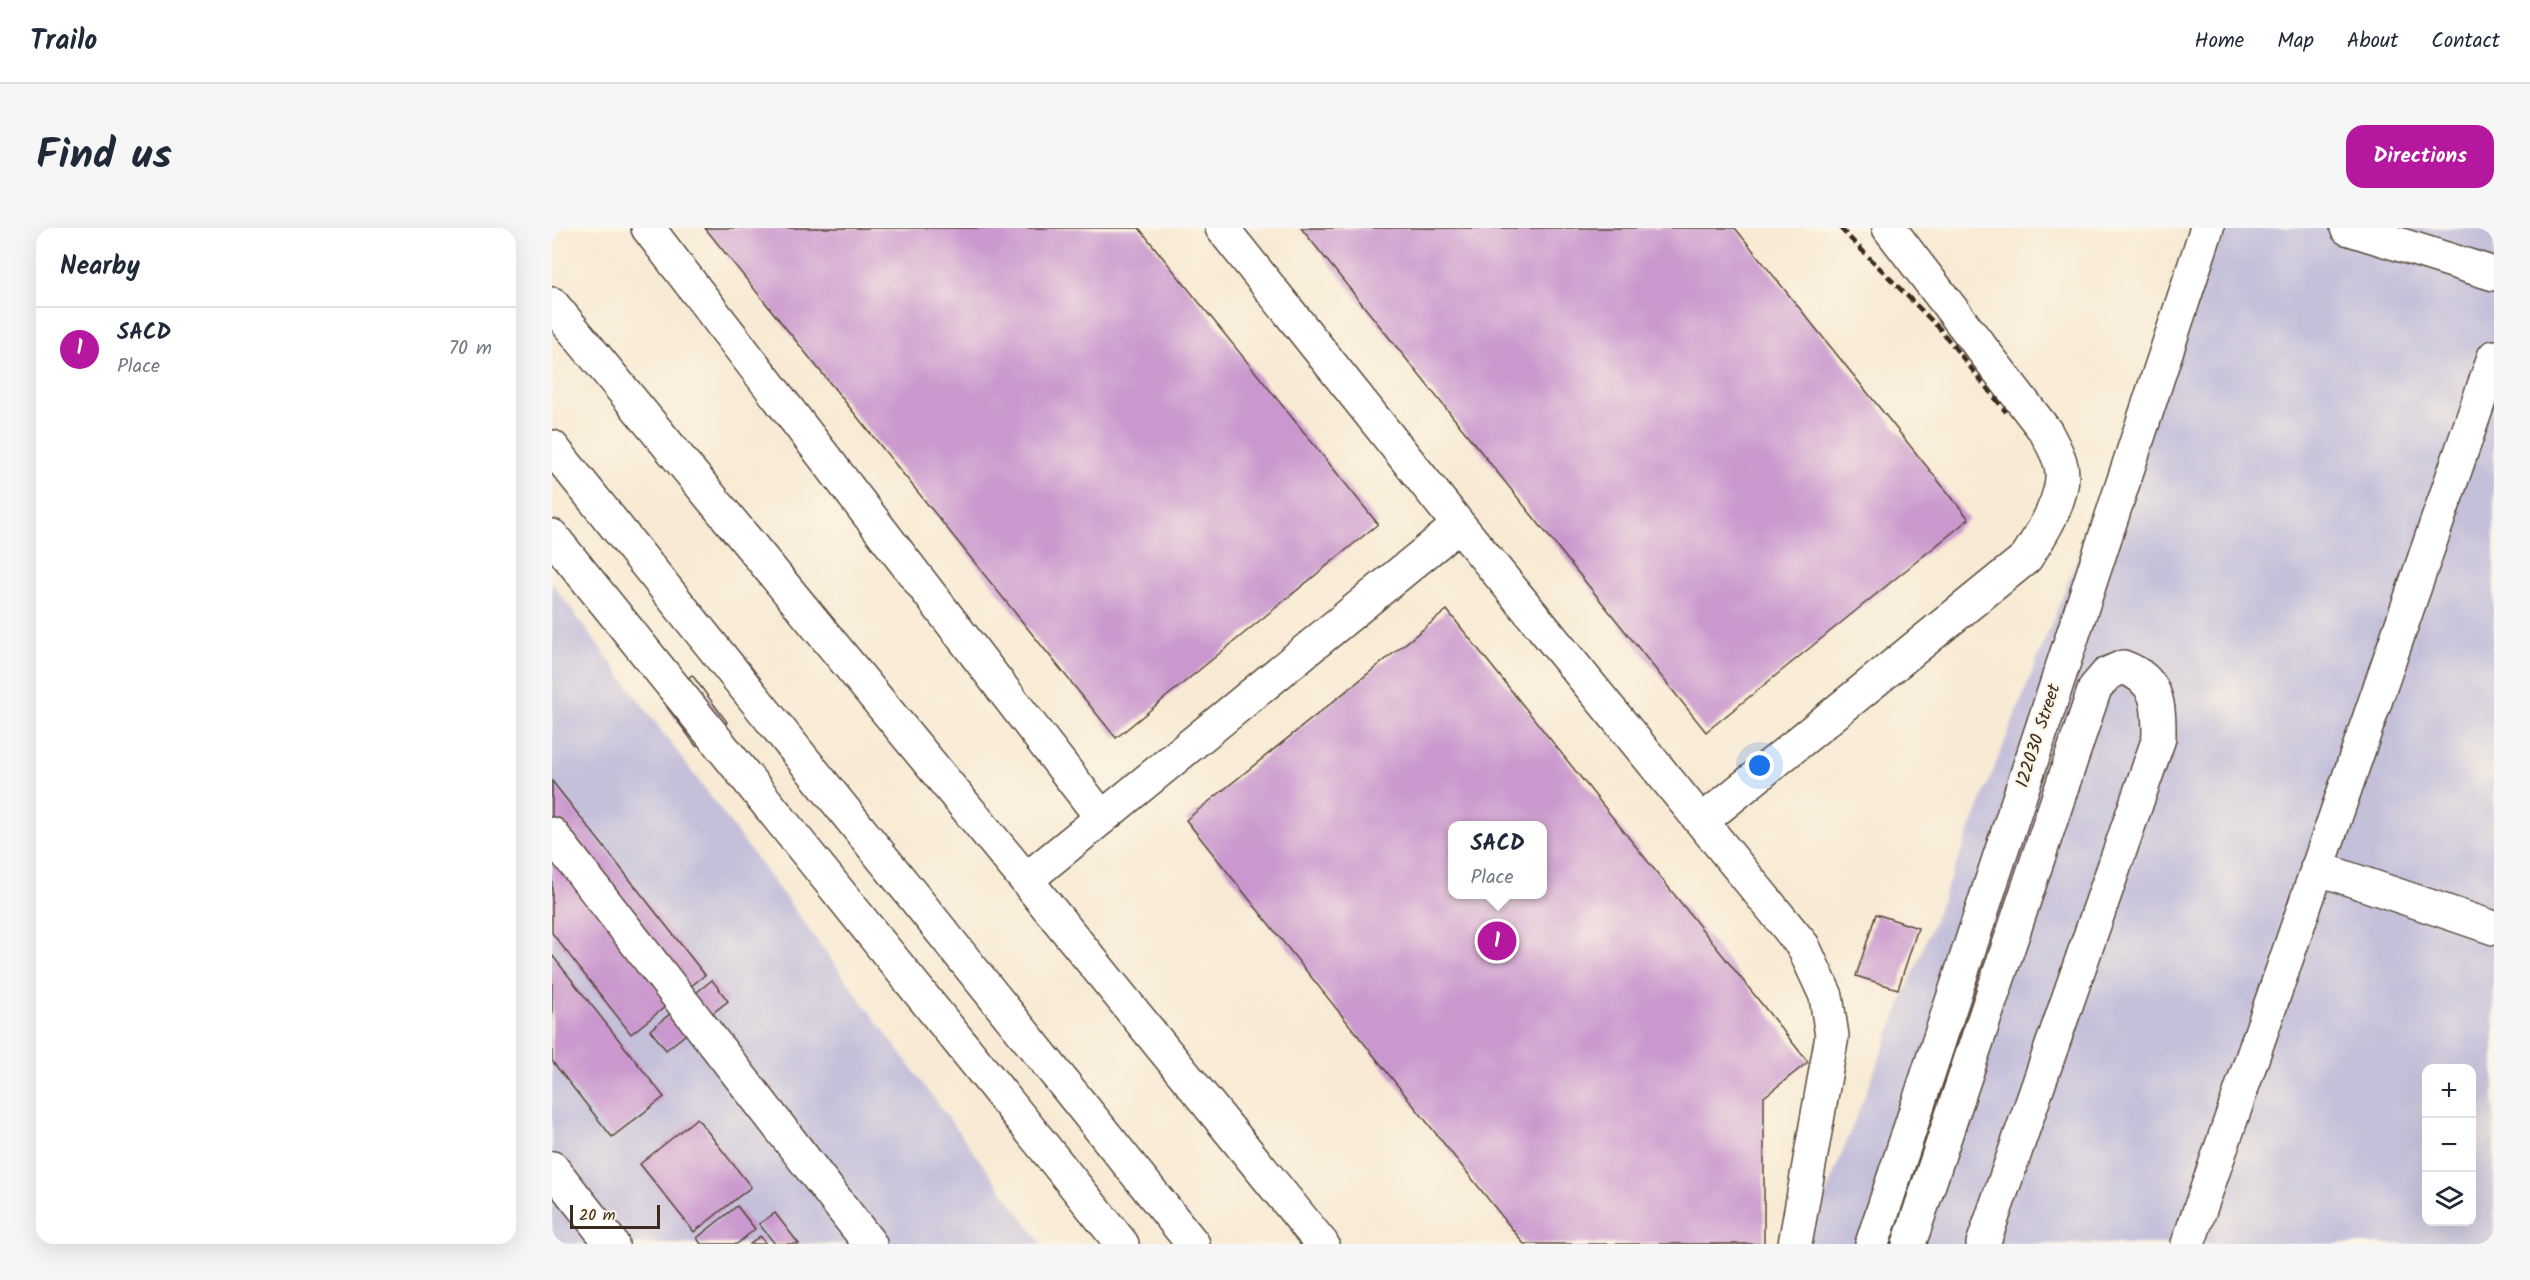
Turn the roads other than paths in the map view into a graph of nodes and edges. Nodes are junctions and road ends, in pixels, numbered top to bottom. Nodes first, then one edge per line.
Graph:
1 (648, 228) edge
2 (1222, 228) edge
3 (1889, 228) edge
4 (2206, 228) edge
5 (2347, 228) edge
6 (2494, 274) edge
7 (552, 304) edge
8 (2494, 357) edge
9 (552, 447) edge
10 (1459, 525) junction
11 (552, 536) edge
12 (1102, 818) junction
13 (1702, 820) junction
14 (552, 834) edge
15 (2317, 868) junction
16 (1026, 880) junction
17 (2494, 928) edge
18 (552, 1168) edge
19 (612, 1244) edge
20 (870, 1244) edge
21 (1122, 1244) edge
22 (1193, 1244) edge
23 (1322, 1244) edge
24 (1795, 1244) edge
25 (1872, 1244) edge
26 (1909, 1244) edge
27 (1983, 1244) edge
28 (2188, 1244) edge

1 - 12 street
2 - 10 street
3 - 13 street
4 - 25 street, 122030 Street
5 - 6 street
7 - 16 street
8 - 15 street
9 - 22 street
10 - 12 street
10 - 13 street
11 - 21 street
12 - 16 street
13 - 24 street
14 - 20 street
15 - 17 street
15 - 28 street
16 - 23 street
18 - 19 street
26 - 27 street

